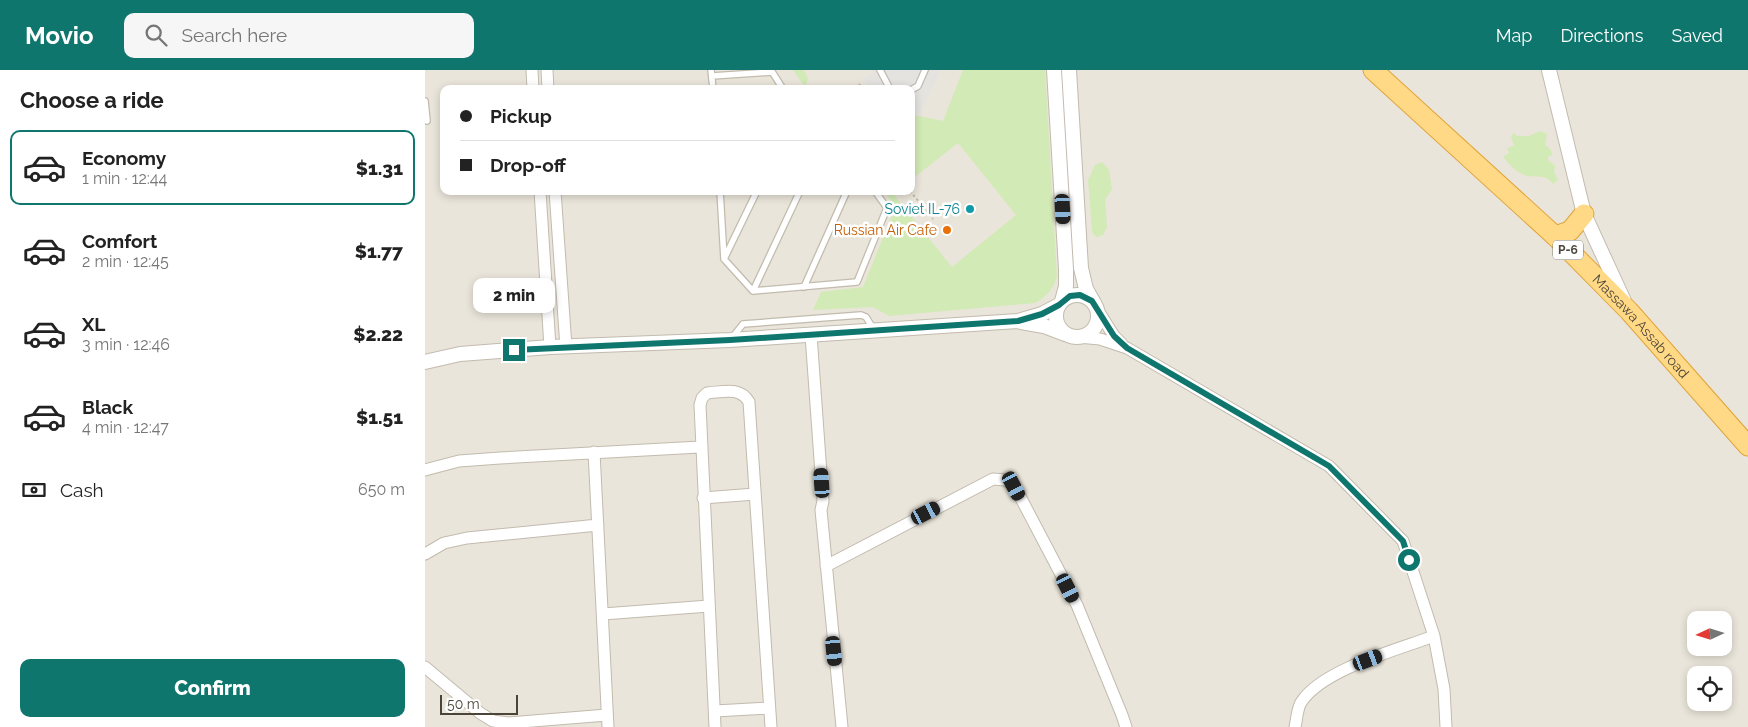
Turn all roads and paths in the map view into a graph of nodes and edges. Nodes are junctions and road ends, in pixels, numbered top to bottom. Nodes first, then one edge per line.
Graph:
1 (532, 70) edge
2 (547, 70) edge
3 (880, 70) edge
4 (925, 70) edge
5 (1054, 70) edge
6 (1069, 70) edge
7 (1373, 70) edge
8 (1549, 70) edge
9 (771, 71) edge
10 (712, 73) edge
11 (533, 85) edge
12 (548, 85) edge
13 (780, 85) edge
14 (888, 85) edge
15 (915, 88) edge
16 (425, 101) edge
17 (427, 121) dead end
18 (540, 195) edge
19 (555, 195) edge
20 (720, 195) edge
21 (755, 195) edge
22 (798, 195) edge
23 (845, 195) edge
24 (878, 195) edge
25 (913, 195) edge
26 (1584, 214) junction
27 (933, 219) dead end
28 (1555, 236) junction
29 (724, 259) junction
30 (804, 287) junction
31 (753, 291) junction
32 (1061, 303) junction
33 (1096, 307) junction
34 (1629, 312) junction
35 (1018, 321) junction
36 (875, 332) junction
37 (811, 335) junction
38 (1074, 336) junction
39 (730, 340) junction
40 (550, 347) junction
41 (566, 347) junction
42 (1127, 348) junction
43 (425, 362) edge
44 (1748, 446) edge
45 (700, 447) junction
46 (594, 452) junction
47 (425, 470) edge
48 (755, 494) junction
49 (703, 498) junction
50 (598, 525) junction
51 (425, 554) edge
52 (826, 566) junction
53 (709, 606) junction
54 (603, 614) junction
55 (1434, 636) junction
56 (425, 667) edge
57 (769, 708) junction
58 (715, 711) junction
59 (607, 721) edge
60 (715, 727) edge
61 (771, 727) edge
62 (842, 727) edge
63 (1126, 727) edge
64 (1295, 727) edge
65 (1446, 727) edge

1 - 11 street
2 - 12 street
3 - 14 lane
4 - 15 lane
5 - 32 street
6 - 33 street
7 - 28 highway, Massawa Assab road / P-6
8 - 26 street
9 - 10 lane
9 - 13 lane
16 - 17 lane
18 - 40 street
19 - 41 street
20 - 29 lane
21 - 29 lane
22 - 31 lane
23 - 30 lane
24 - 30 lane
25 - 27 path
26 - 28 highway
26 - 34 street
28 - 34 highway, Massawa Assab road / P-6
29 - 31 lane
30 - 31 lane
32 - 33 street
32 - 35 street
32 - 38 street
33 - 38 street
33 - 42 street
34 - 44 highway, Massawa Assab road / P-6
35 - 36 street
35 - 38 street
36 - 37 street
36 - 39 lane
37 - 39 street
37 - 52 street
38 - 42 street
39 - 41 street
40 - 41 street
40 - 43 street
42 - 55 street
45 - 46 street
45 - 48 street
45 - 49 street
46 - 47 street
46 - 50 street
48 - 49 street
48 - 57 street
49 - 53 street
50 - 51 street
50 - 54 street
52 - 62 street
52 - 63 street
53 - 54 street
53 - 58 street
54 - 59 street
55 - 64 street
55 - 65 street
56 - 59 street
57 - 58 street
57 - 61 street
58 - 60 street

